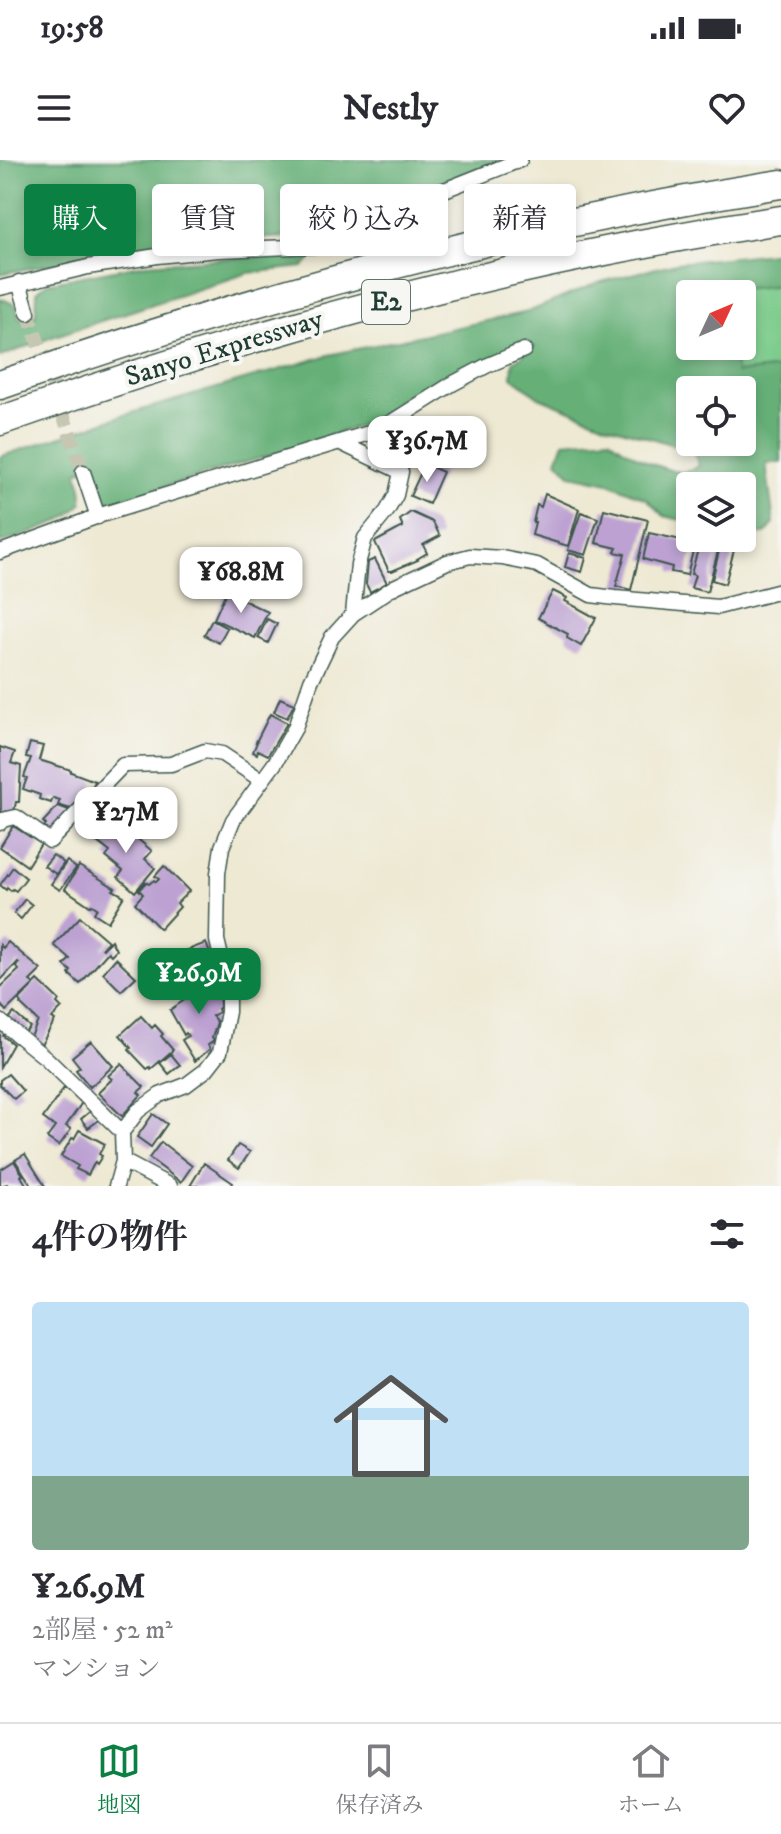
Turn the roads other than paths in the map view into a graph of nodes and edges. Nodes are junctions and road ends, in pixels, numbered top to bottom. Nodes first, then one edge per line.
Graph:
1 (520, 160) edge
2 (781, 183) edge
3 (781, 220) edge
4 (781, 231) edge
5 (536, 266) junction
6 (19, 282) junction
7 (0, 288) edge
8 (28, 313) tunnel mouth
9 (524, 350) dead end
10 (0, 385) edge
11 (0, 421) edge
12 (341, 443) junction
13 (83, 472) tunnel mouth
14 (98, 517) junction
15 (0, 552) edge
16 (781, 591) edge
17 (353, 614) junction
18 (261, 780) junction
19 (0, 823) edge
20 (0, 1021) edge
21 (122, 1132) junction
22 (123, 1161) junction
23 (116, 1186) edge
24 (170, 1186) edge

1 - 6 street
2 - 10 highway, Sanyo Expressway / E2
3 - 5 highway, Sanyo Expressway / E2
4 - 5 highway
5 - 11 highway, Sanyo Expressway / E2
6 - 7 street
6 - 8 street
9 - 12 street
12 - 14 street
12 - 17 street
13 - 14 street
14 - 15 street
16 - 17 street
17 - 18 street
18 - 19 street
18 - 21 street
20 - 21 street
21 - 22 street
22 - 23 street
22 - 24 street

